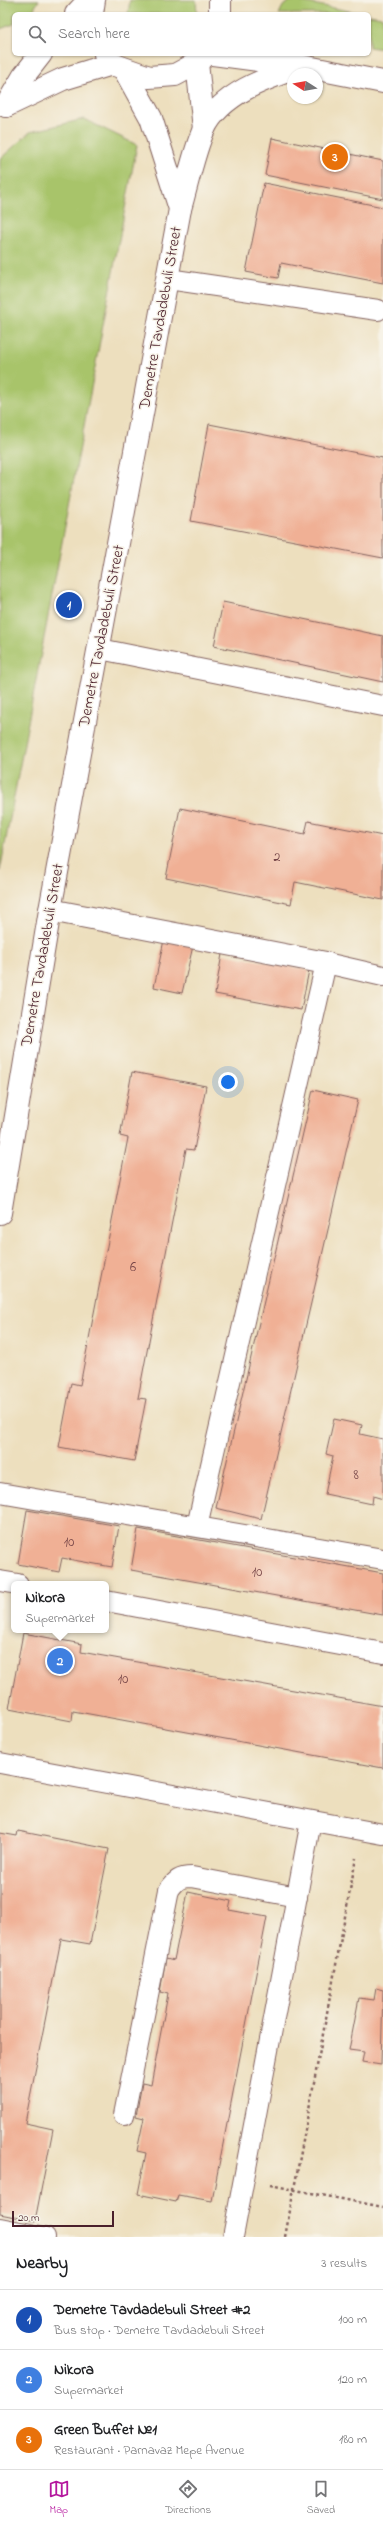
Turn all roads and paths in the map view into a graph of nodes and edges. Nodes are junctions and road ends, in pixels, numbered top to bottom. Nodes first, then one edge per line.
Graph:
1 (89, 0) edge
2 (94, 0) edge
3 (220, 0) edge
4 (78, 12) edge
5 (92, 12) edge
6 (220, 12) edge
7 (39, 56) edge
8 (205, 57) edge
9 (114, 62) edge
10 (302, 66) junction
11 (383, 82) edge
12 (3, 110) edge
13 (204, 129) junction
14 (180, 208) junction
15 (168, 279) junction
16 (378, 310) dead end
17 (100, 649) junction
18 (383, 706) edge
19 (50, 910) junction
20 (326, 963) junction
21 (383, 976) edge
22 (0, 1213) edge
23 (0, 1493) edge
24 (197, 1526) junction
25 (383, 1559) edge
26 (0, 1581) edge
27 (11, 1583) edge
28 (109, 1602) edge
29 (383, 1653) edge
30 (0, 1763) edge
31 (311, 1821) junction
32 (361, 1830) junction
33 (383, 1834) edge
34 (297, 1897) junction
35 (124, 2115) dead end
36 (244, 2180) junction
37 (294, 2189) junction
38 (383, 2207) edge
39 (0, 2228) edge
40 (45, 2237) edge
41 (234, 2237) edge
42 (285, 2237) edge

1 - 4 main road
2 - 5 main road
3 - 6 main road
7 - 12 main road
8 - 9 main road
8 - 10 main road
8 - 13 main road
9 - 12 main road
9 - 14 main road, Demetre Tavdadebuli Street
10 - 11 main road
10 - 13 main road
13 - 14 main road
14 - 15 main road, Demetre Tavdadebuli Street
15 - 16 lane
15 - 17 main road, Demetre Tavdadebuli Street
17 - 18 lane
17 - 19 main road, Demetre Tavdadebuli Street
19 - 20 main road
19 - 22 main road, Demetre Tavdadebuli Street
20 - 21 lane
20 - 24 lane
23 - 24 lane
24 - 25 lane
26 - 27 lane
28 - 29 lane
30 - 31 lane
31 - 32 lane
31 - 34 lane
32 - 33 lane
32 - 37 path
34 - 35 lane
34 - 36 lane
36 - 37 path
36 - 41 lane
37 - 38 path
37 - 42 path
39 - 40 lane

